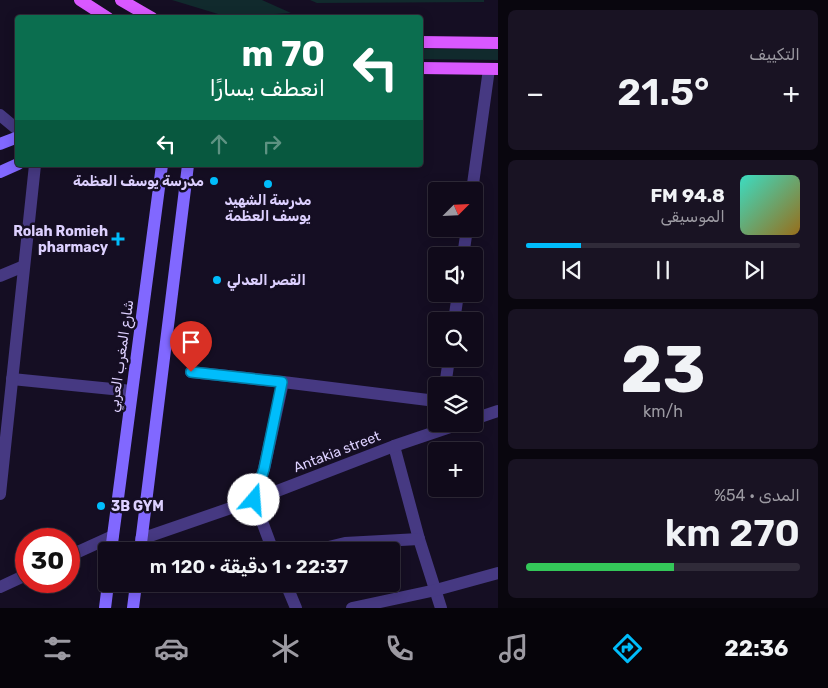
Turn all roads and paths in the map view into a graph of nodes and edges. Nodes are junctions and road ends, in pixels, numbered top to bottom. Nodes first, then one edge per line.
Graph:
1 (80, 0) edge
2 (121, 0) edge
3 (103, 15) edge
4 (147, 15) edge
5 (423, 42) edge
6 (498, 42) edge
7 (423, 68) edge
8 (494, 69) edge
9 (0, 115) edge
10 (15, 128) edge
11 (15, 138) edge
12 (0, 144) edge
13 (15, 165) edge
14 (35, 167) edge
15 (162, 167) edge
16 (188, 167) edge
17 (0, 172) edge
18 (474, 182) edge
19 (24, 266) junction
20 (0, 276) edge
21 (191, 372) dead end
22 (12, 379) junction
23 (282, 382) junction
24 (132, 391) junction
25 (428, 400) edge
26 (498, 411) edge
27 (483, 416) edge
28 (429, 432) edge
29 (3, 437) edge
30 (394, 446) junction
31 (0, 494) edge
32 (254, 500) junction
33 (112, 536) junction
34 (419, 538) junction
35 (112, 542) edge
36 (141, 542) edge
37 (149, 542) edge
38 (270, 542) edge
39 (360, 542) edge
40 (80, 551) edge
41 (498, 573) edge
42 (15, 580) edge
43 (0, 587) edge
44 (436, 590) junction
45 (107, 592) edge
46 (135, 592) edge
47 (289, 592) edge
48 (105, 608) edge
49 (133, 608) edge
50 (296, 608) edge
51 (352, 608) edge
52 (441, 608) edge

1 - 3 main road
2 - 4 main road
5 - 6 main road
7 - 8 main road
8 - 18 street
9 - 10 street
11 - 12 main road
13 - 17 main road
14 - 19 street
15 - 24 main road, شارع المغرب العربي
16 - 36 main road
19 - 20 street
19 - 22 street
21 - 23 street
22 - 24 street
22 - 29 street
23 - 25 street
23 - 32 street
24 - 33 main road, شارع المغرب العربي
26 - 27 street
28 - 30 street, Antakia street
29 - 31 street
30 - 32 street, Antakia street
30 - 34 street
32 - 37 street, Antakia street
32 - 38 street
33 - 35 main road, شارع المغرب العربي
33 - 40 street
34 - 39 street
34 - 44 street
41 - 44 street
42 - 43 street
44 - 51 street
44 - 52 street
45 - 48 main road
46 - 49 main road
47 - 50 street

